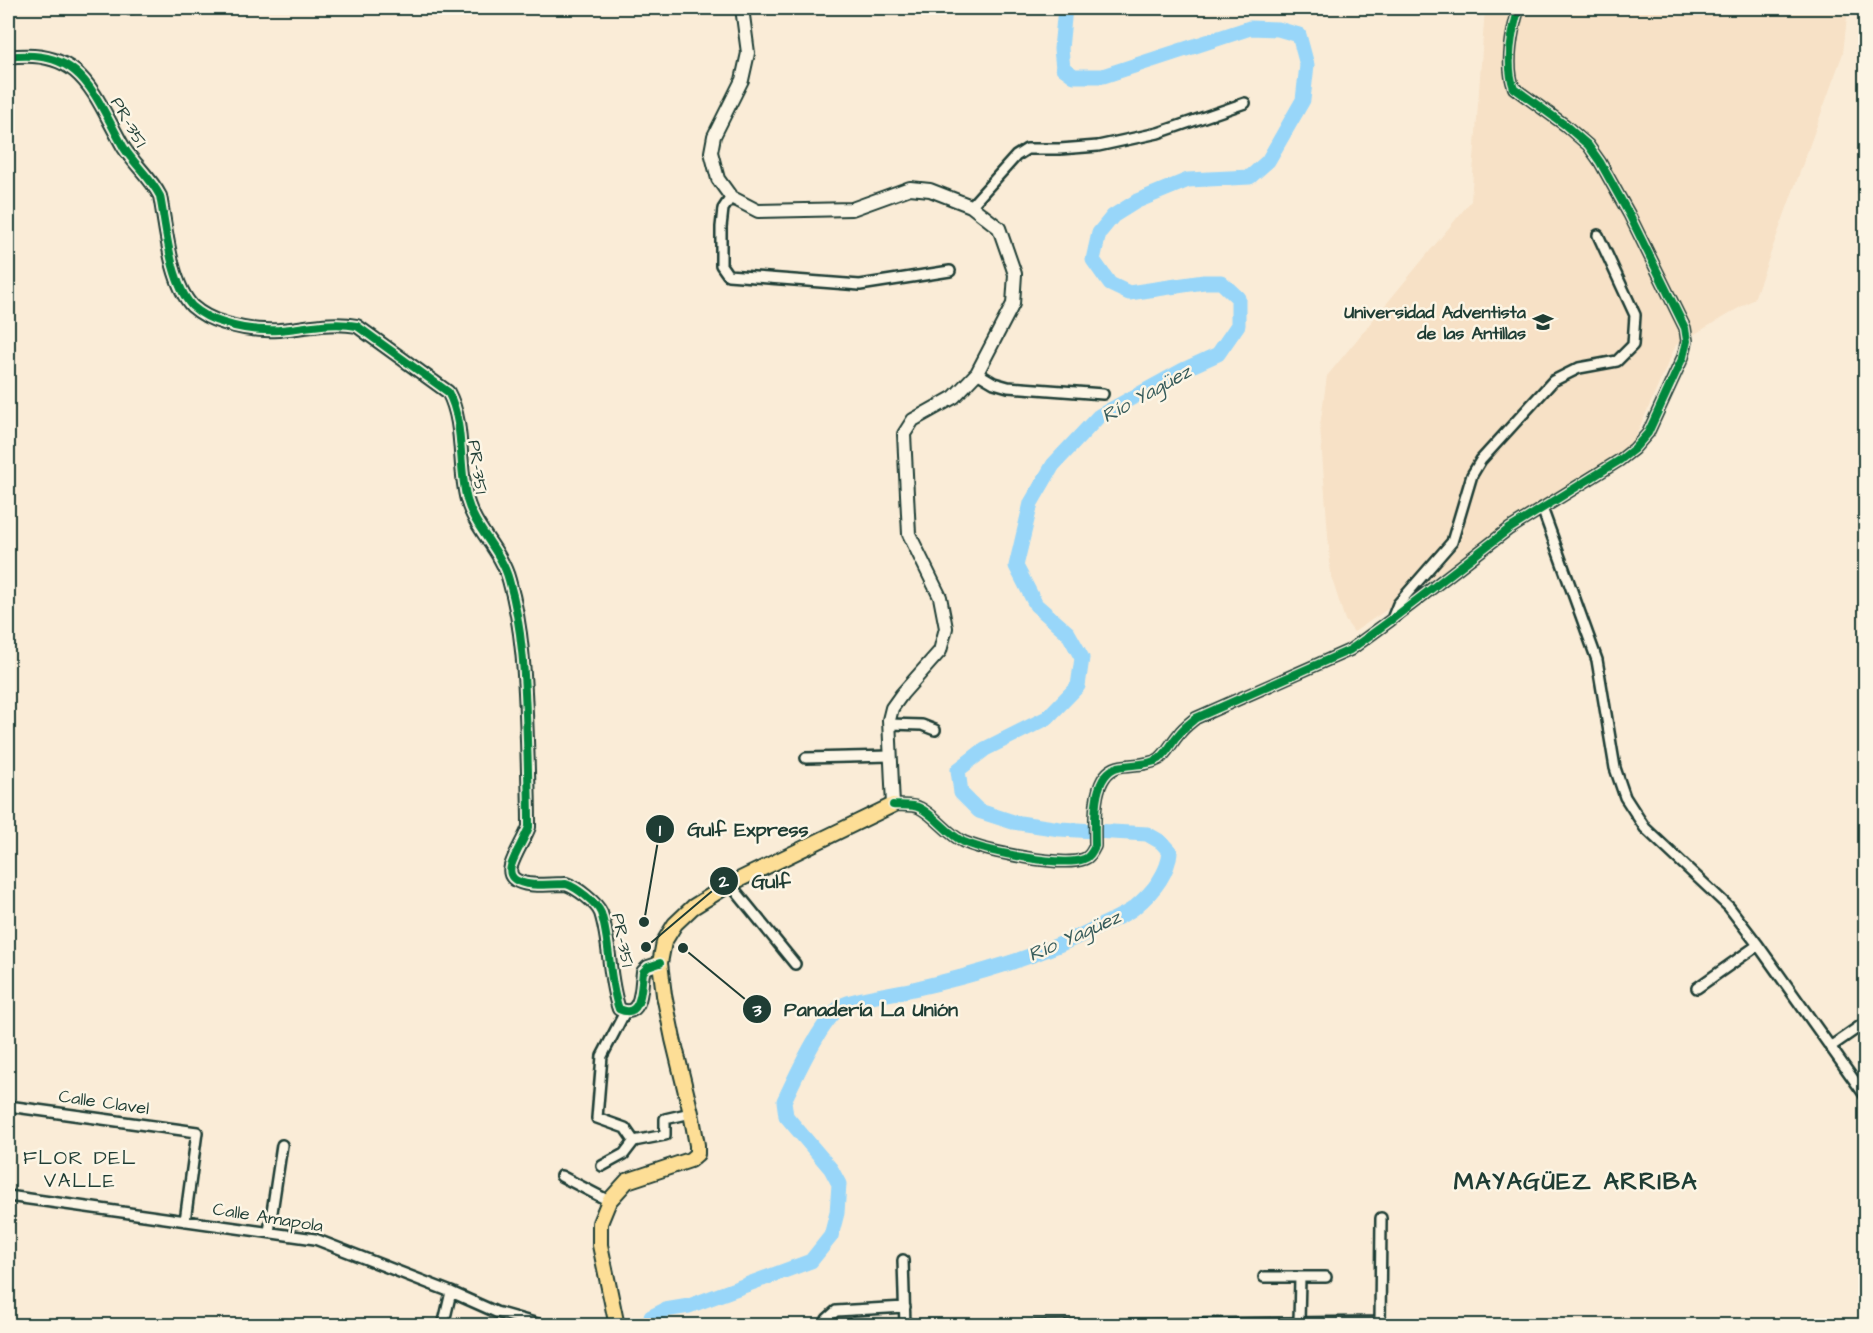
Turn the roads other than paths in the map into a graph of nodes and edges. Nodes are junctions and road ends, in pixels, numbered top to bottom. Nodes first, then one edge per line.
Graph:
1 (121, 8) edge
2 (132, 8) edge
3 (742, 8) edge
4 (1519, 8) edge
5 (8, 57) edge
6 (1245, 103) dead end
7 (731, 197) junction
8 (971, 206) junction
9 (1598, 235) dead end
10 (950, 271) dead end
11 (976, 373) junction
12 (1103, 394) dead end
13 (1542, 508) junction
14 (1391, 621) junction
15 (889, 724) junction
16 (935, 730) dead end
17 (891, 756) junction
18 (806, 758) dead end
19 (893, 805) junction
20 (730, 884) junction
21 (1758, 945) junction
22 (660, 963) junction
23 (795, 964) dead end
24 (1697, 988) dead end
25 (625, 1012) junction
26 (1866, 1022) edge
27 (1830, 1047) junction
28 (1866, 1097) edge
29 (8, 1106) edge
30 (691, 1113) junction
31 (634, 1141) junction
32 (282, 1145) dead end
33 (602, 1166) dead end
34 (561, 1176) dead end
35 (8, 1196) edge
36 (609, 1202) junction
37 (1381, 1218) dead end
38 (185, 1221) junction
39 (269, 1232) junction
40 (903, 1260) dead end
41 (1264, 1277) dead end
42 (1300, 1277) junction
43 (1326, 1277) dead end
44 (451, 1292) junction
45 (905, 1307) junction
46 (1299, 1322) junction
47 (1380, 1324) edge
48 (1010, 1325) edge
49 (443, 1326) edge
50 (544, 1326) edge
51 (618, 1326) edge
52 (827, 1326) edge
53 (905, 1326) edge

1 - 2 street
3 - 7 street
4 - 13 street
5 - 25 street, PR-351 / PR-351
6 - 8 street
7 - 8 street
7 - 10 street
8 - 11 street
9 - 14 street
11 - 12 street
11 - 15 street
13 - 14 street
13 - 21 street
14 - 19 street
15 - 16 street
15 - 17 street
17 - 18 street
17 - 19 street
19 - 20 main road
20 - 22 main road
20 - 23 street
21 - 24 street
21 - 27 street
22 - 25 street, PR-351 / PR-351
22 - 30 main road
25 - 31 street
26 - 27 street
27 - 28 street
29 - 38 street, Calle Clavel
30 - 31 street
30 - 36 main road
31 - 33 street
32 - 39 street
34 - 36 street
35 - 38 street, Calle Amapola
36 - 51 main road
37 - 47 street
38 - 39 street, Calle Amapola
39 - 44 street, Calle Amapola
40 - 45 street
41 - 42 street
42 - 43 street
42 - 46 street
44 - 49 street
44 - 50 street, Calle Amapola
45 - 52 street
45 - 53 street
46 - 47 street
46 - 48 street

